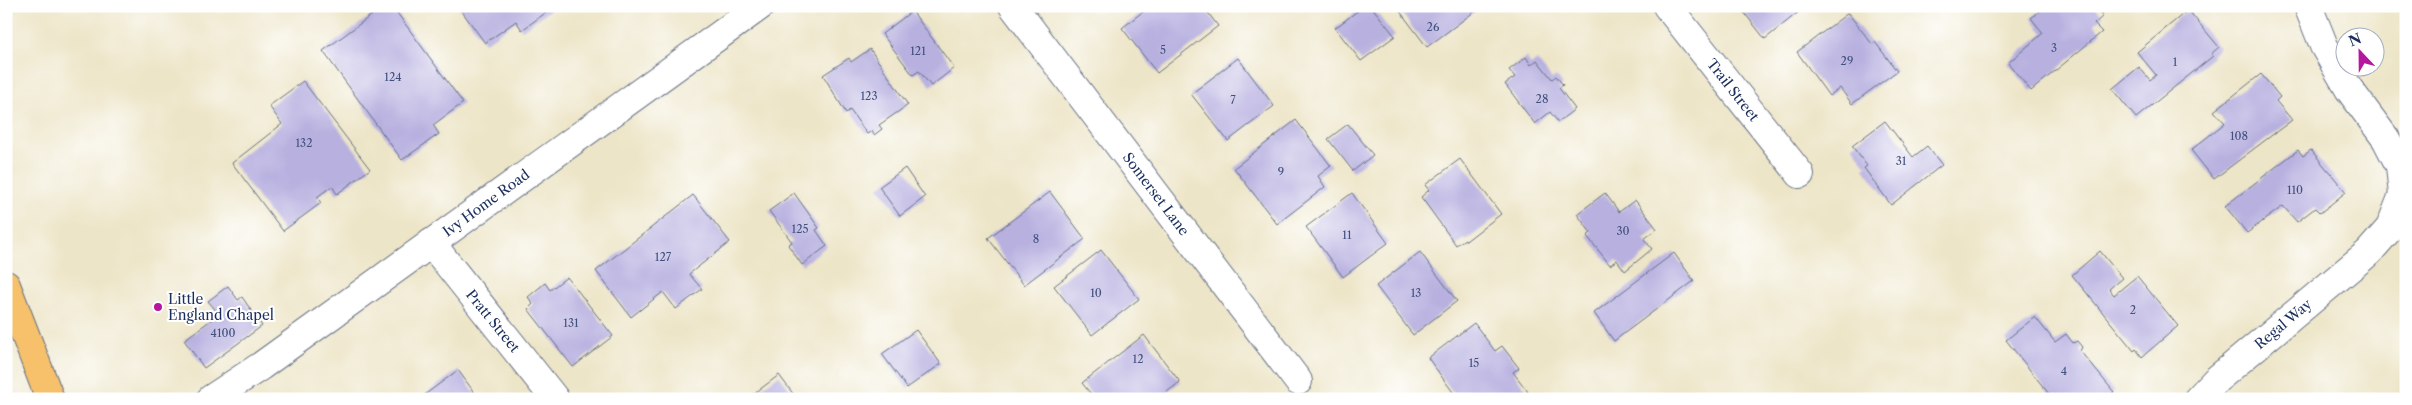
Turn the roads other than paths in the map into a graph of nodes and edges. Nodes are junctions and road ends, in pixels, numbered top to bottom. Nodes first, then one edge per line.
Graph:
1 (760, 6) edge
2 (1013, 6) edge
3 (1667, 6) edge
4 (2308, 6) edge
5 (1800, 174) dead end
6 (431, 243) junction
7 (6, 285) edge
8 (1298, 381) dead end
9 (50, 399) edge
10 (211, 399) edge
11 (555, 399) edge
12 (2198, 399) edge

1 - 6 street, Ivy Home Road
2 - 8 street, Somerset Lane
3 - 5 street, Trail Street
4 - 12 street, Regal Way
6 - 10 street, Ivy Home Road
6 - 11 street, Pratt Street
7 - 9 main road

